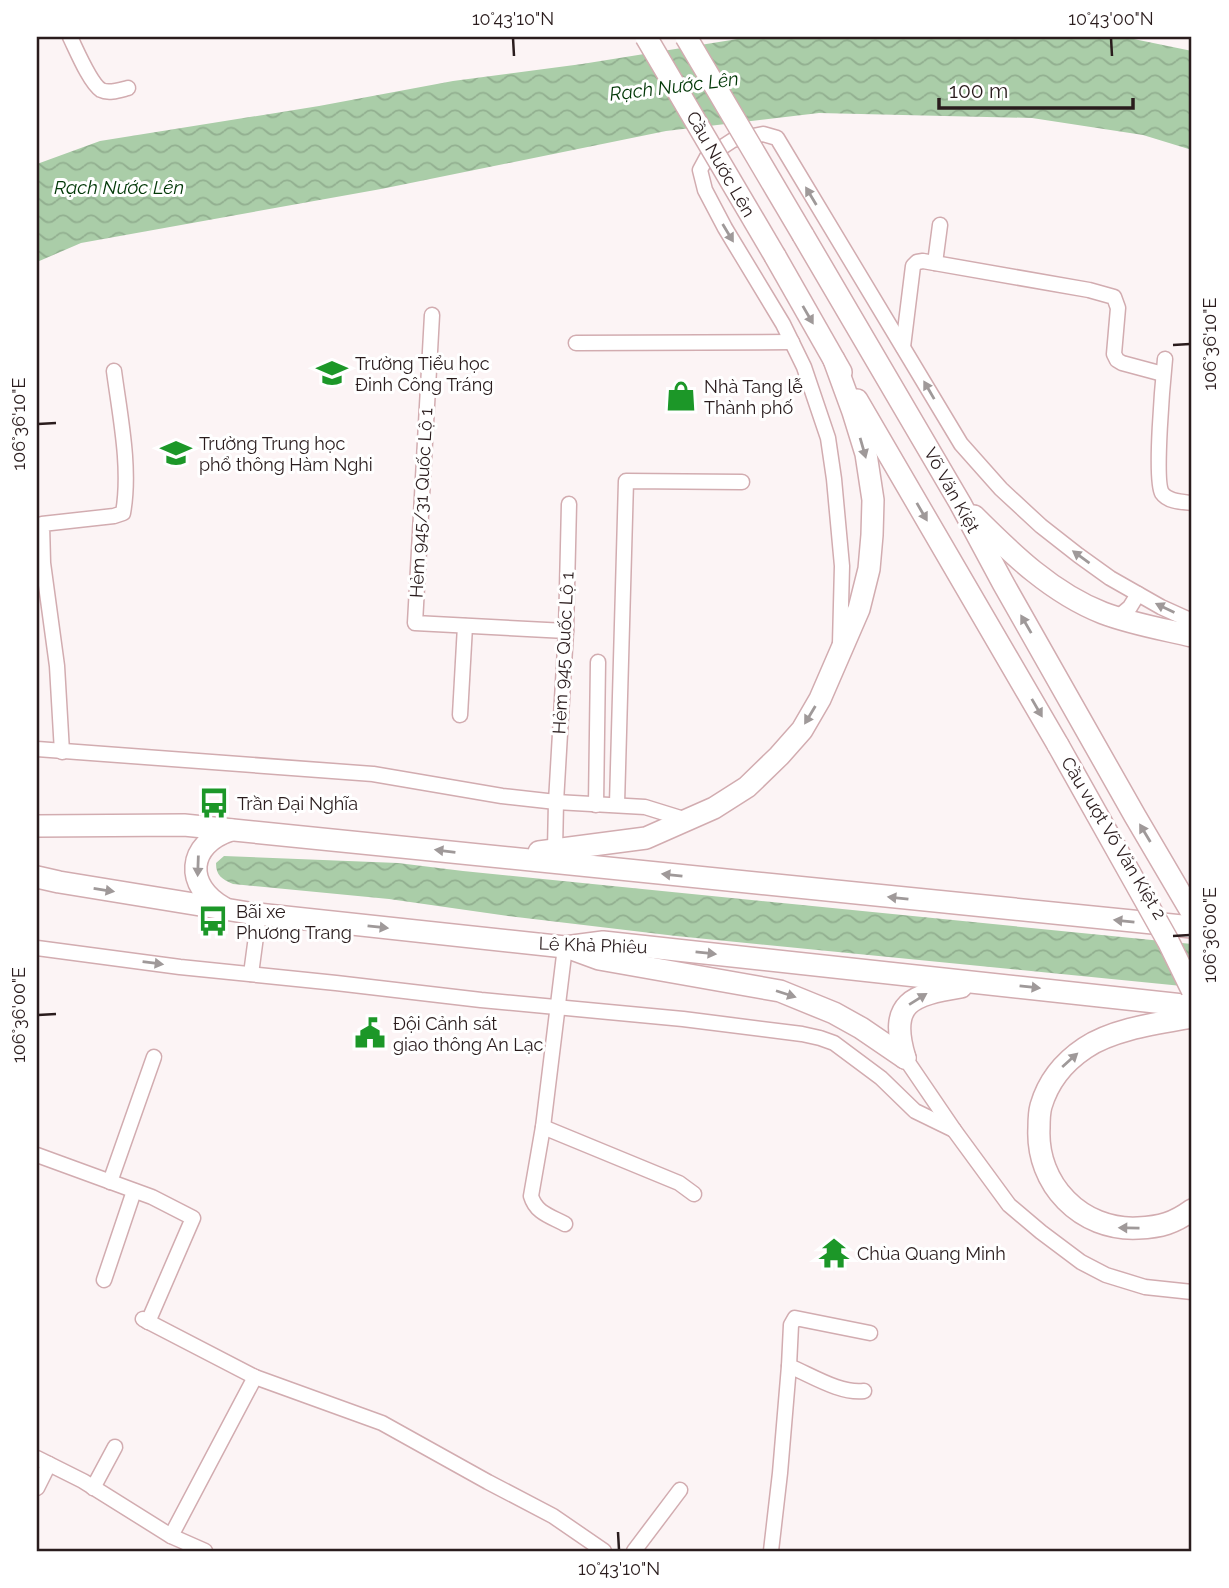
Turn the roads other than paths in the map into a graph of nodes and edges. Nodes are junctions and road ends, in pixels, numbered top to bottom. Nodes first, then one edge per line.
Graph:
1 (70, 37) edge
2 (646, 37) edge
3 (686, 37) edge
4 (128, 88) dead end
5 (940, 225) dead end
6 (803, 234) joint
7 (775, 256) joint
8 (935, 263) junction
9 (432, 315) dead end
10 (792, 342) junction
11 (576, 343) dead end
12 (903, 347) junction
13 (1165, 359) dead end
14 (834, 360) junction
15 (114, 371) dead end
16 (1163, 374) junction
17 (742, 482) dead end
18 (960, 503) junction
19 (1192, 503) edge
20 (569, 504) dead end
21 (39, 521) edge
22 (841, 592) junction
23 (863, 592) junction
24 (1138, 593) junction
25 (1116, 618) junction
26 (1192, 621) edge
27 (465, 626) junction
28 (566, 631) junction
29 (1192, 636) edge
30 (839, 654) junction
31 (598, 662) dead end
32 (460, 715) dead end
33 (1058, 745) junction
34 (37, 748) edge
35 (62, 752) junction
36 (556, 802) junction
37 (617, 804) junction
38 (596, 805) junction
39 (687, 820) junction
40 (37, 826) edge
41 (233, 829) junction
42 (555, 850) junction
43 (493, 857) junction
44 (37, 877) edge
45 (59, 882) junction
46 (37, 892) edge
47 (226, 910) junction
48 (1192, 913) edge
49 (259, 914) junction
50 (1192, 927) edge
51 (565, 947) junction
52 (37, 948) edge
53 (1192, 968) edge
54 (251, 974) junction
55 (986, 982) junction
56 (1192, 990) edge
57 (1192, 1006) edge
58 (558, 1007) junction
59 (1192, 1017) edge
60 (154, 1057) dead end
61 (905, 1058) junction
62 (543, 1127) junction
63 (954, 1130) junction
64 (37, 1155) edge
65 (110, 1182) junction
66 (134, 1191) junction
67 (694, 1194) dead end
68 (1192, 1209) edge
69 (565, 1224) dead end
70 (104, 1280) dead end
71 (1192, 1292) edge
72 (870, 1333) dead end
73 (789, 1366) junction
74 (255, 1377) junction
75 (864, 1391) dead end
76 (115, 1447) dead end
77 (43, 1461) edge
78 (37, 1488) edge
79 (93, 1488) junction
80 (680, 1490) dead end
81 (178, 1543) edge
82 (205, 1551) edge
83 (604, 1551) edge
84 (634, 1551) edge
85 (771, 1551) edge

1 - 4 street
2 - 7 highway, Cầu Nước Lên, bridge
3 - 6 highway, Cầu Nước Lên, bridge
5 - 8 street
6 - 18 highway, Võ Văn Kiệt
7 -> 14 highway, Võ Văn Kiệt
8 - 12 street
8 - 16 street
9 - 27 street, Hẻm 945/31 Quốc Lộ 1
10 - 11 street
12 -> 10 street
10 - 22 street
24 -> 12 street
13 - 16 street
14 -> 23 highway
14 -> 33 highway, Võ Văn Kiệt
15 - 21 street
16 - 19 street
17 - 37 street
18 - 25 highway
48 -> 18 highway, Võ Văn Kiệt
20 - 28 street, Hẻm 945 Quốc Lộ 1
21 - 35 street
22 - 23 street
22 - 30 street
23 - 30 highway
24 - 25 street
26 -> 24 street
25 - 29 highway
27 - 28 street, Hẻm 945/31 Quốc Lộ 1
27 - 32 street
28 - 36 street, Hẻm 945 Quốc Lộ 1
30 -> 39 highway
31 - 38 street
33 - 53 highway, Cầu vượt Võ Văn Kiệt 2, bridge
33 - 56 highway, bridge
34 - 35 street
35 - 36 street
36 - 38 street
36 - 42 street, Hẻm 945 Quốc Lộ 1
37 - 38 street
37 - 39 street
39 - 42 highway
40 - 41 highway
43 -> 41 highway
41 -> 47 highway
42 - 43 highway
50 -> 43 highway
44 - 45 highway, Lê Khả Phiêu
45 - 46 highway
45 -> 47 highway, Lê Khả Phiêu
47 - 49 highway, Lê Khả Phiêu
49 -> 51 highway, Lê Khả Phiêu
49 - 54 street
51 -> 55 highway, Lê Khả Phiêu
51 - 58 street
51 -> 61 highway
52 -> 54 street
54 - 58 street
55 -> 57 highway, Lê Khả Phiêu
61 -> 55 highway
58 - 62 street
58 - 63 street
68 -> 59 highway
60 - 65 street
61 - 63 street
62 - 67 street
62 - 69 street
63 - 71 street
64 - 65 street
65 - 66 street
66 - 70 street
66 - 74 street
72 - 73 street
73 - 75 street
73 - 85 street
74 - 81 street
74 - 83 street
76 - 79 street
77 - 78 street
77 - 79 street
79 - 81 street
80 - 84 street
81 - 82 street

